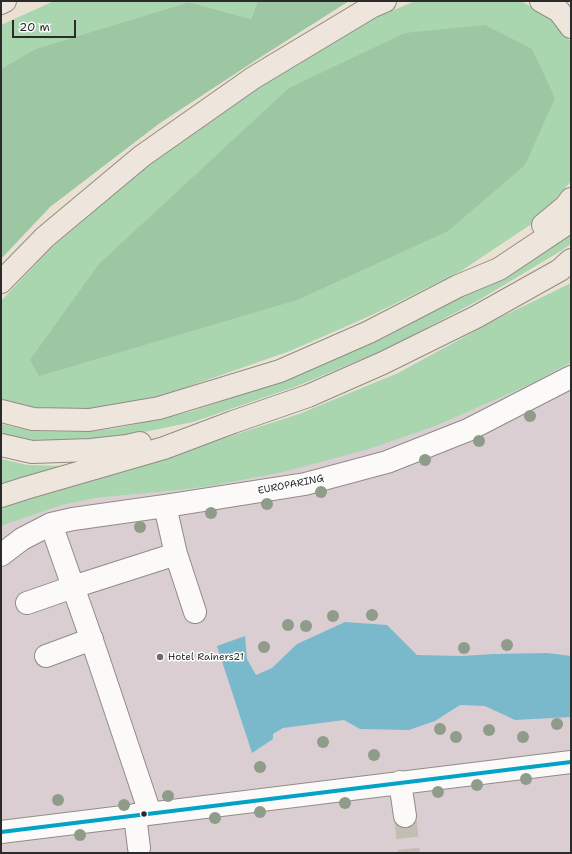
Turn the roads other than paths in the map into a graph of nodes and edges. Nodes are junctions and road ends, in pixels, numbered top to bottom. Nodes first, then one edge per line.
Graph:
1 (5, 1) edge
2 (385, 1) edge
3 (541, 1) edge
4 (1, 4) edge
5 (571, 27) edge
6 (571, 199) edge
7 (571, 221) edge
8 (568, 266) edge
9 (1, 282) edge
10 (458, 286) junction
11 (571, 377) edge
12 (1, 412) edge
13 (233, 422) junction
14 (1, 445) edge
15 (1, 496) edge
16 (165, 506) junction
17 (51, 524) junction
18 (176, 554) junction
19 (1, 555) edge
20 (73, 587) junction
21 (27, 603) dead end
22 (195, 612) dead end
23 (92, 639) junction
24 (46, 656) dead end
25 (571, 762) edge
26 (400, 782) junction
27 (143, 814) junction
28 (404, 816) tunnel mouth
29 (1, 832) edge
30 (139, 848) dead end

1 - 4 highway
2 - 9 highway
3 - 5 highway
6 - 10 highway
7 - 10 highway
8 - 13 highway
10 - 12 highway
11 - 16 street, EUROPARING
13 - 14 highway
13 - 15 highway
16 - 17 street, EUROPARING
16 - 18 street
17 - 19 street, EUROPARING
17 - 20 street
18 - 20 street
18 - 22 street
20 - 21 street
20 - 23 street
23 - 24 street
23 - 27 street
25 - 26 street
26 - 27 street
26 - 28 street
27 - 29 street
27 - 30 street

